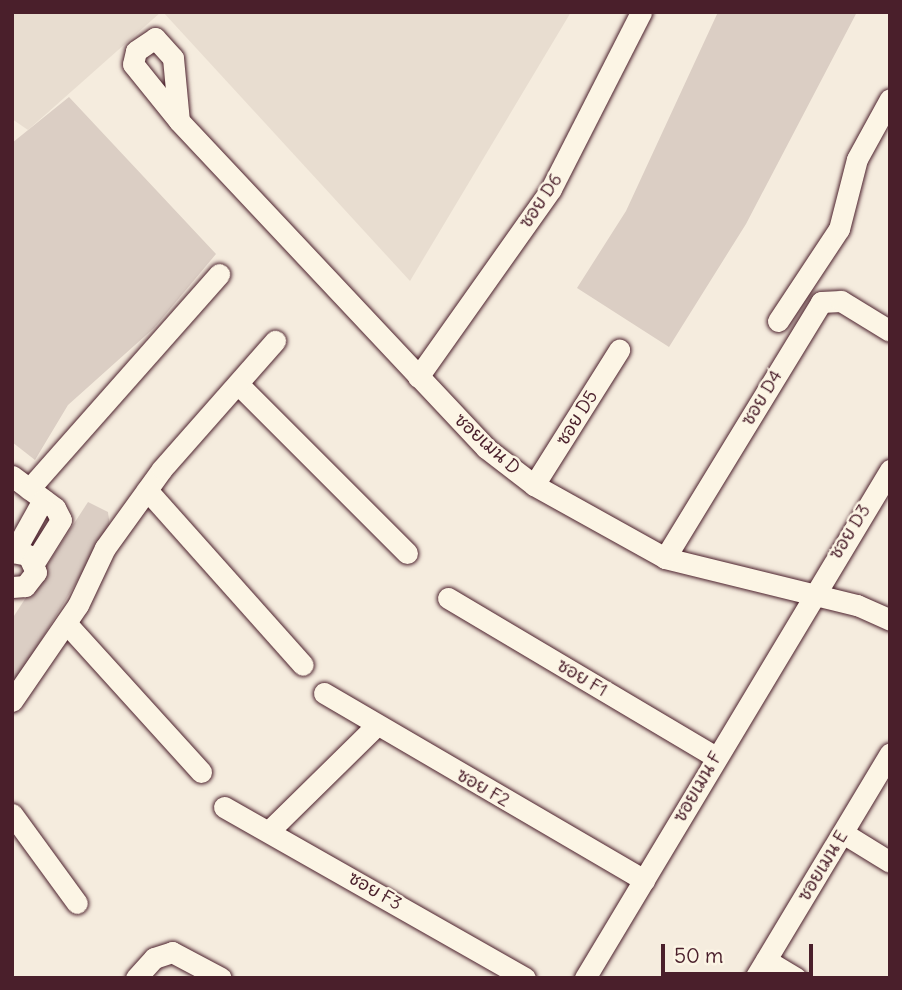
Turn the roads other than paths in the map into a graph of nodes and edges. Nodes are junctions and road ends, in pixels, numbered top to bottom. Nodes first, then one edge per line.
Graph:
1 (641, 12) edge
2 (890, 99) edge
3 (884, 120) edge
4 (179, 121) dead end
5 (219, 274) dead end
6 (778, 321) dead end
7 (888, 330) edge
8 (275, 341) dead end
9 (619, 350) dead end
10 (418, 377) junction
11 (238, 384) junction
12 (890, 470) edge
13 (534, 485) junction
14 (28, 488) edge
15 (147, 489) junction
16 (13, 552) edge
17 (407, 553) dead end
18 (665, 558) junction
19 (34, 563) junction
20 (15, 591) edge
21 (810, 595) junction
22 (448, 598) dead end
23 (890, 620) edge
24 (66, 623) junction
25 (303, 665) dead end
26 (324, 693) dead end
27 (12, 701) edge
28 (376, 726) junction
29 (890, 753) edge
30 (716, 757) junction
31 (201, 772) dead end
32 (224, 807) dead end
33 (12, 814) edge
34 (270, 830) junction
35 (843, 833) junction
36 (890, 862) edge
37 (644, 880) junction
38 (77, 903) dead end
39 (761, 969) edge
40 (136, 978) edge
41 (222, 978) edge
42 (525, 978) edge
43 (585, 978) edge
44 (796, 978) edge

1 - 10 street, ซอย D6
2 - 3 street
3 - 6 street
4 - 10 street, ซอยเมน D
5 - 14 street
7 - 18 street, ซอย D4
8 - 11 street
9 - 13 street, ซอย D5
10 - 13 street, ซอยเมน D
11 - 15 street
11 - 17 street
12 - 21 street, ซอย D3
13 - 18 street, ซอยเมน D
14 - 16 street
14 - 19 street
15 - 24 street
15 - 25 street
16 - 19 street
18 - 21 street, ซอยเมน D
19 - 20 street
21 - 23 street, ซอยเมน D
21 - 30 street, ซอยเมน F
22 - 30 street, ซอย F1
24 - 27 street
24 - 31 street
26 - 28 street, ซอย F2
28 - 34 street
28 - 37 street, ซอย F2
29 - 35 street, ซอยเมน E
30 - 37 street, ซอยเมน F
32 - 34 street, ซอย F3
33 - 38 street
34 - 42 street, ซอย F3
35 - 36 street
35 - 39 street, ซอยเมน E
37 - 43 street, ซอยเมน F
39 - 44 street
40 - 41 street

